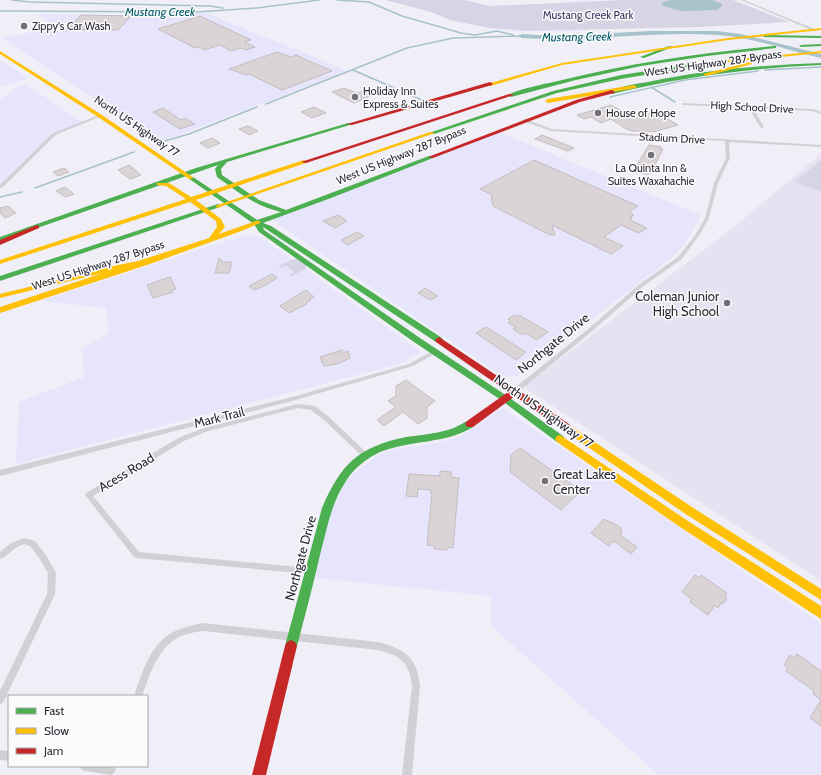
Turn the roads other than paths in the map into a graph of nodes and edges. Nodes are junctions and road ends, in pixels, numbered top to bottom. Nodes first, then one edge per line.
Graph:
1 (742, 0) edge
2 (819, 32) edge
3 (821, 45) edge
4 (671, 47) junction
5 (0, 52) edge
6 (821, 53) edge
7 (789, 55) junction
8 (821, 64) edge
9 (706, 74) junction
10 (540, 86) junction
11 (634, 87) junction
12 (683, 104) dead end
13 (750, 107) junction
14 (821, 113) edge
15 (100, 116) junction
16 (470, 120) junction
17 (524, 120) junction
18 (762, 127) dead end
19 (727, 141) junction
20 (821, 146) edge
21 (225, 161) junction
22 (186, 174) junction
23 (158, 183) junction
24 (0, 187) edge
25 (292, 209) junction
26 (257, 223) junction
27 (37, 227) junction
28 (0, 239) edge
29 (211, 240) junction
30 (0, 243) edge
31 (0, 262) edge
32 (147, 262) junction
33 (0, 279) edge
34 (0, 296) edge
35 (0, 310) edge
36 (404, 316) junction
37 (391, 322) junction
38 (434, 352) junction
39 (514, 392) junction
40 (504, 398) junction
41 (365, 455) junction
42 (0, 473) edge
43 (0, 556) edge
44 (309, 571) junction
45 (821, 595) edge
46 (821, 613) edge
47 (294, 637) junction
48 (138, 695) edge
49 (0, 700) edge
50 (91, 767) edge
51 (111, 770) edge
52 (259, 775) edge
53 (407, 775) edge

1 - 2 street
2 - 4 main road, West US Highway 287 Bypass
3 - 10 main road
4 - 10 main road
4 - 21 main road, West US Highway 287 Bypass
5 - 15 main road, North US Highway 77
6 - 7 main road
7 - 9 main road
7 - 16 main road
8 - 9 main road, West US Highway 287 Bypass
9 - 11 main road, West US Highway 287 Bypass
10 - 31 main road
11 - 16 main road
11 - 17 main road, West US Highway 287 Bypass
12 - 13 street, High School Drive
13 - 14 street, High School Drive
13 - 18 street
15 - 22 main road, North US Highway 77
15 - 24 street
16 - 33 main road
17 - 19 street, Stadium Drive
17 - 25 main road, West US Highway 287 Bypass
19 - 20 street, Stadium Drive
19 - 39 street, Northgate Drive
21 - 22 main road, West US Highway 287 Bypass
21 - 25 main road
22 - 23 main road, West US Highway 287 Bypass
22 - 26 main road, North US Highway 77
23 - 27 main road, West US Highway 287 Bypass
23 - 29 main road
25 - 26 main road, West US Highway 287 Bypass
26 - 29 main road, West US Highway 287 Bypass
26 - 36 main road, North US Highway 77
26 - 37 main road, North US Highway 77
27 - 28 main road, West US Highway 287 Bypass
27 - 30 main road
29 - 32 main road, West US Highway 287 Bypass
32 - 34 main road
32 - 35 main road, West US Highway 287 Bypass
36 - 37 main road
36 - 39 main road, North US Highway 77
37 - 38 main road, North US Highway 77
38 - 40 main road, North US Highway 77
38 - 42 street, Mark Trail
39 - 40 main road, Northgate Drive
39 - 45 main road, North US Highway 77
40 - 41 main road, Northgate Drive
40 - 46 main road, North US Highway 77
41 - 44 main road, Northgate Drive
41 - 44 street, Acess Road
43 - 49 street
44 - 47 main road, Northgate Drive
47 - 48 street
47 - 52 main road, Northgate Drive
47 - 53 street
50 - 51 street

